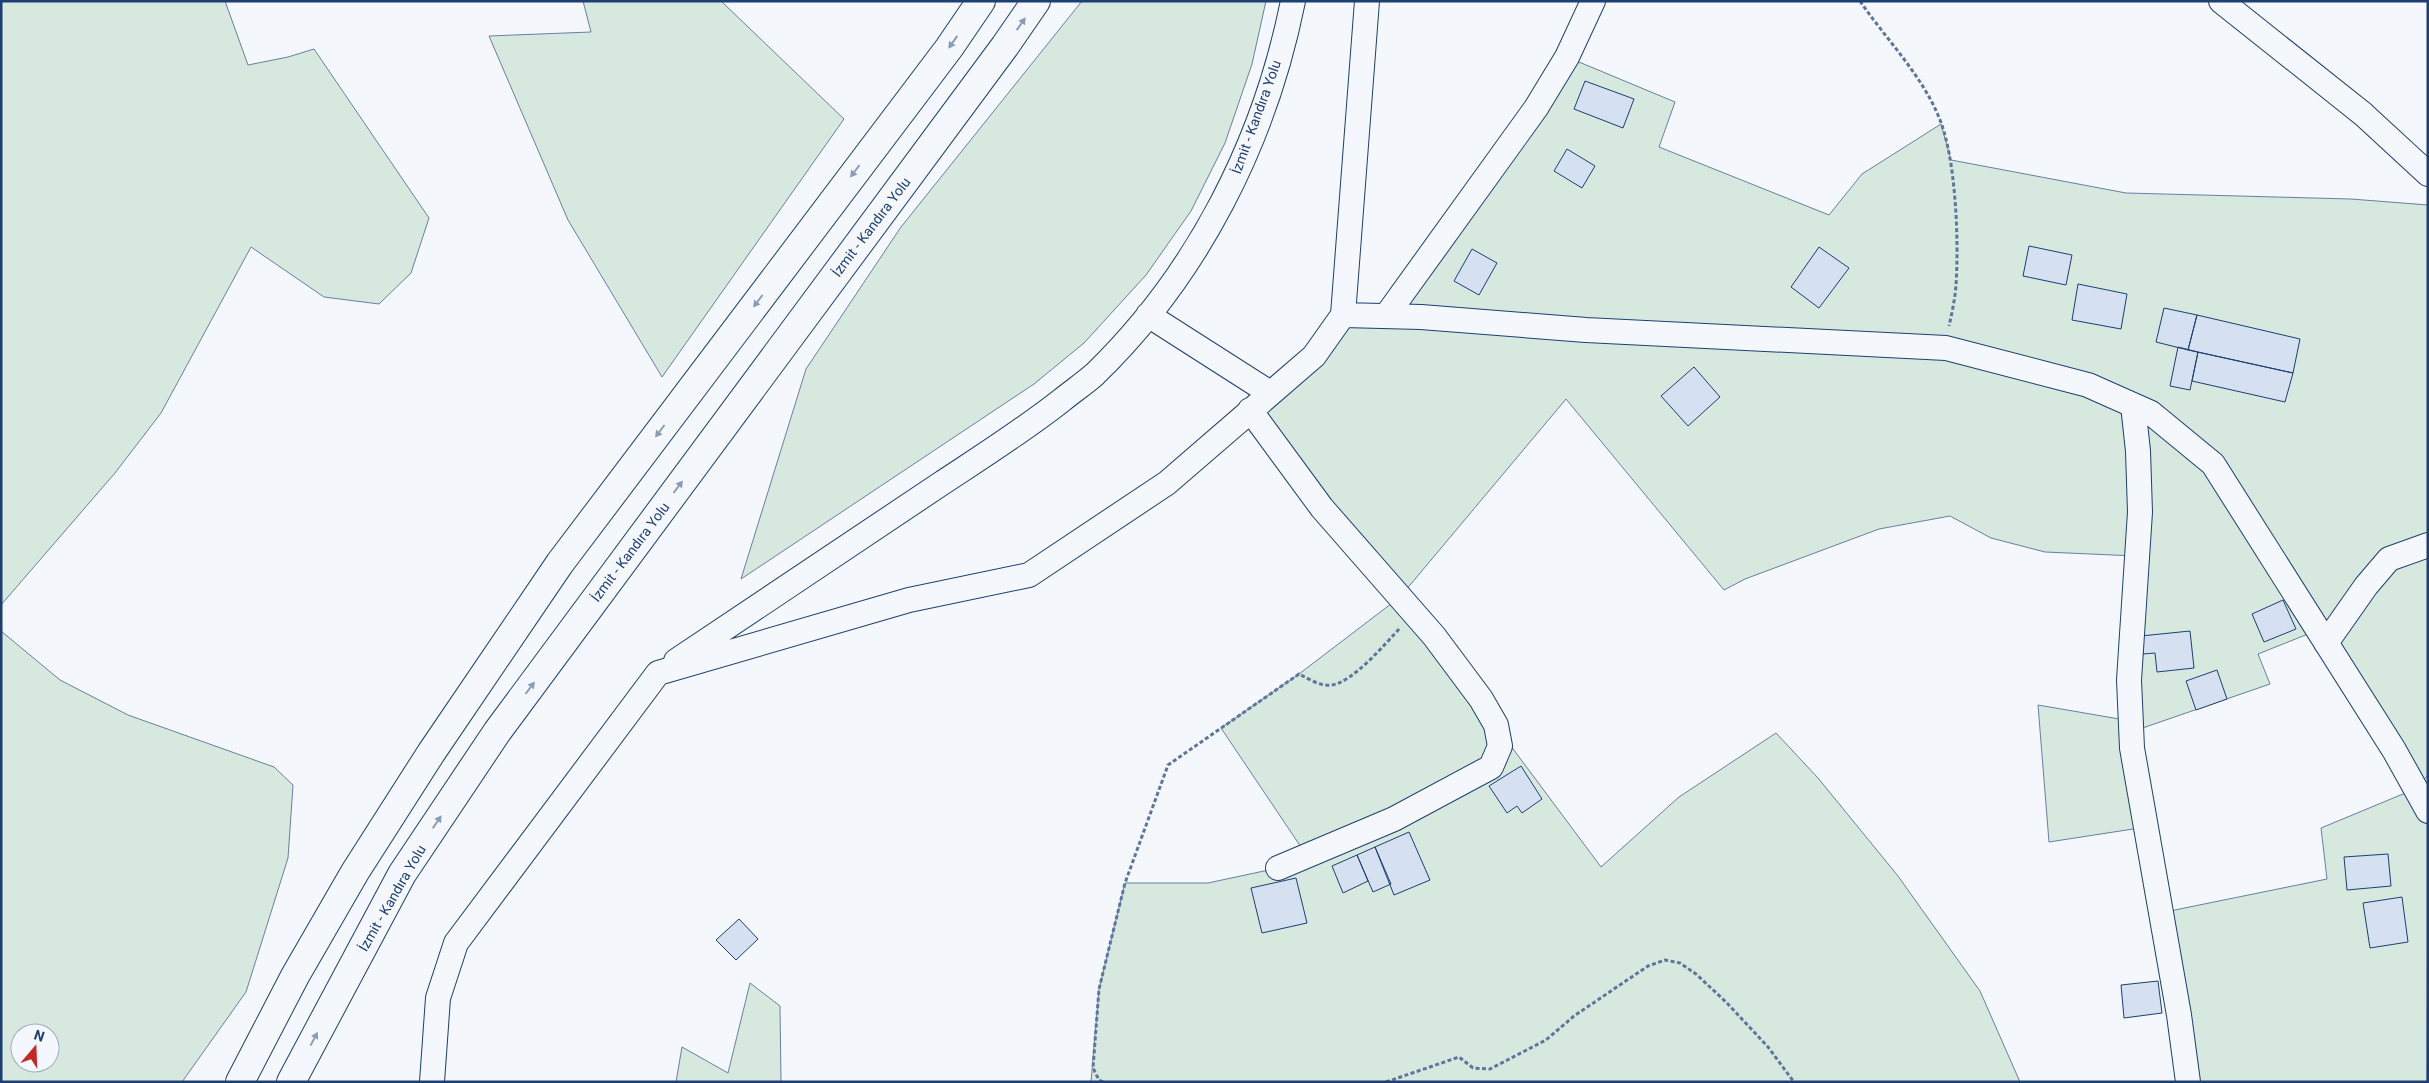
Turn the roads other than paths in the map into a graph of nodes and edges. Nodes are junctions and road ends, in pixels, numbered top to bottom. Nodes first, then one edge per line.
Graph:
1 (980, 1) edge
2 (1036, 1) edge
3 (1367, 1) edge
4 (1593, 1) edge
5 (2221, 1) edge
6 (1292, 4) edge
7 (2428, 174) edge
8 (1148, 315) junction
9 (1343, 315) junction
10 (1386, 316) junction
11 (1270, 393) junction
12 (2133, 405) junction
13 (1250, 410) junction
14 (2428, 545) edge
15 (2326, 643) junction
16 (658, 673) junction
17 (2428, 812) edge
18 (1278, 868) dead end
19 (240, 1082) edge
20 (291, 1082) edge
21 (432, 1082) edge
22 (2188, 1082) edge

1 -> 19 highway
20 -> 2 highway, İzmit - Kandıra Yolu
3 - 9 street
4 - 10 street
5 - 7 street
6 - 8 street, İzmit - Kandıra Yolu
8 - 11 street
8 - 16 street, İzmit - Kandıra Yolu
9 - 10 street
9 - 11 street
10 - 12 street
11 - 13 street
12 - 15 street
12 - 22 street
13 - 16 street
13 - 18 street
14 - 15 street
15 - 17 street
16 - 21 street, İzmit - Kandıra Yolu

